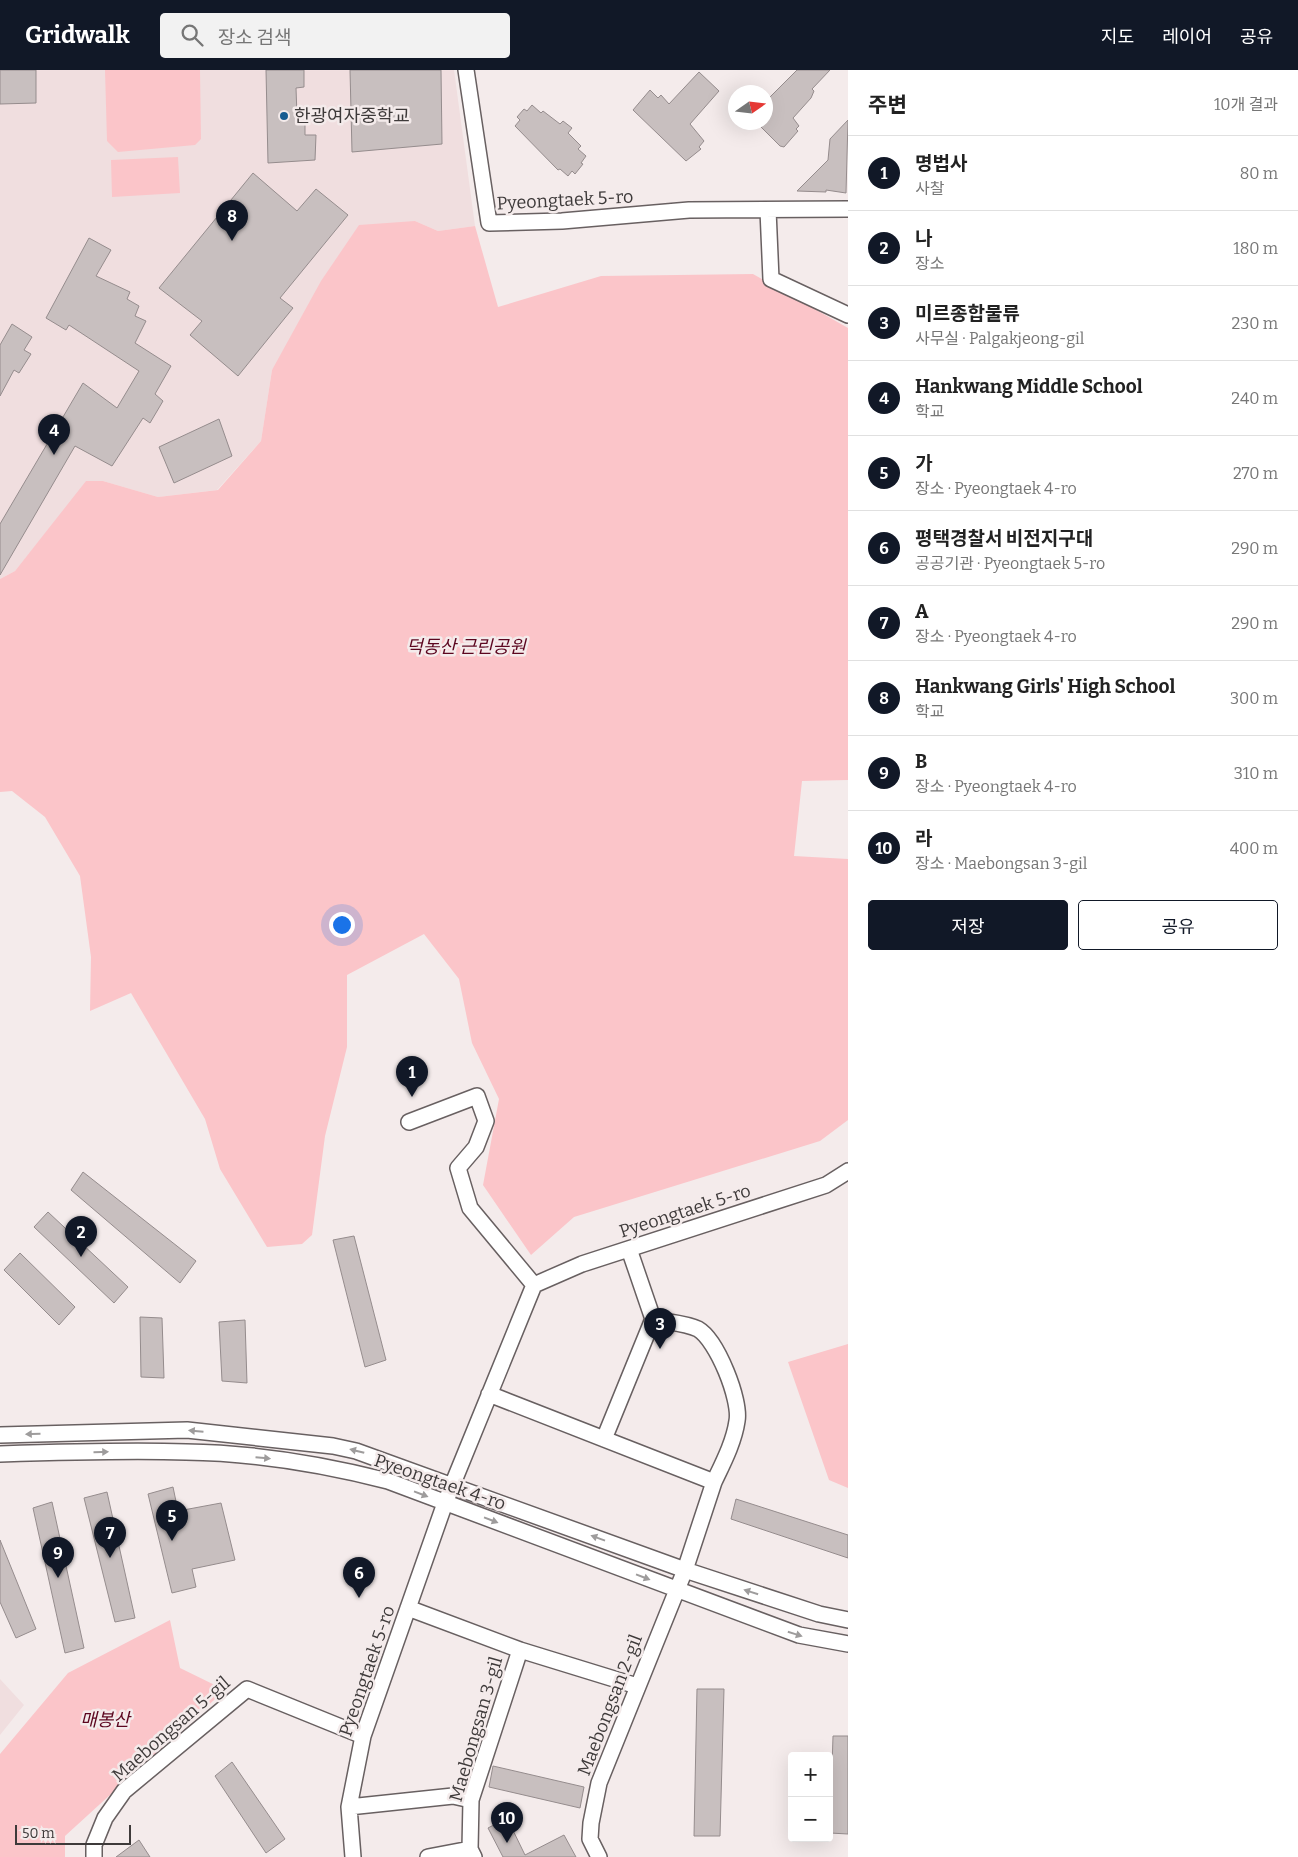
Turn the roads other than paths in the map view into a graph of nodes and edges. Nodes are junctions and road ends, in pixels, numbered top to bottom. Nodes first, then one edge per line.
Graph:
1 (466, 70) edge
2 (848, 209) edge
3 (768, 210) junction
4 (848, 315) edge
5 (410, 1122) dead end
6 (848, 1171) edge
7 (629, 1249) junction
8 (534, 1285) junction
9 (653, 1319) junction
10 (488, 1394) junction
11 (0, 1435) edge
12 (604, 1439) junction
13 (0, 1454) edge
14 (714, 1482) junction
15 (452, 1485) junction
16 (445, 1503) junction
17 (685, 1570) junction
18 (676, 1590) junction
19 (408, 1608) junction
20 (848, 1620) edge
21 (848, 1644) edge
22 (520, 1650) junction
23 (637, 1686) junction
24 (363, 1736) junction
25 (471, 1800) junction
26 (349, 1807) junction
27 (472, 1853) edge
28 (94, 1857) edge
29 (353, 1857) edge
30 (428, 1857) edge
31 (599, 1857) edge

1 - 3 street, Pyeongtaek 5-ro
2 - 3 street, Pyeongtaek 5-ro
3 - 4 street
5 - 8 street
6 - 7 street, Pyeongtaek 5-ro
7 - 8 street, Pyeongtaek 5-ro
7 - 9 street
8 - 10 street
9 - 12 street
9 - 14 street, Maebongsan 2-gil
10 - 12 street
10 - 15 street
15 -> 11 street, Pyeongtaek 4-ro
12 - 14 street
13 -> 16 street, Pyeongtaek 4-ro
14 - 17 street, Maebongsan 2-gil
15 - 16 street, Pyeongtaek 5-ro
17 -> 15 street, Pyeongtaek 4-ro
16 -> 18 street, Pyeongtaek 4-ro
16 - 19 street, Pyeongtaek 5-ro
17 - 18 street, Maebongsan 2-gil
20 -> 17 street, Pyeongtaek 4-ro
18 -> 21 street, Pyeongtaek 4-ro
18 - 23 street, Maebongsan 2-gil
19 - 22 street, Maebongsan 3-gil
19 - 24 street, Pyeongtaek 5-ro
22 - 23 street, Maebongsan 3-gil
22 - 25 street, Maebongsan 3-gil
23 - 31 street, Maebongsan 2-gil
24 - 26 street, Pyeongtaek 5-ro
24 - 28 street, Maebongsan 5-gil
25 - 26 street
25 - 27 street, Maebongsan 3-gil
26 - 29 street, Pyeongtaek 5-ro
27 - 30 street, Maebongsan 3-gil

